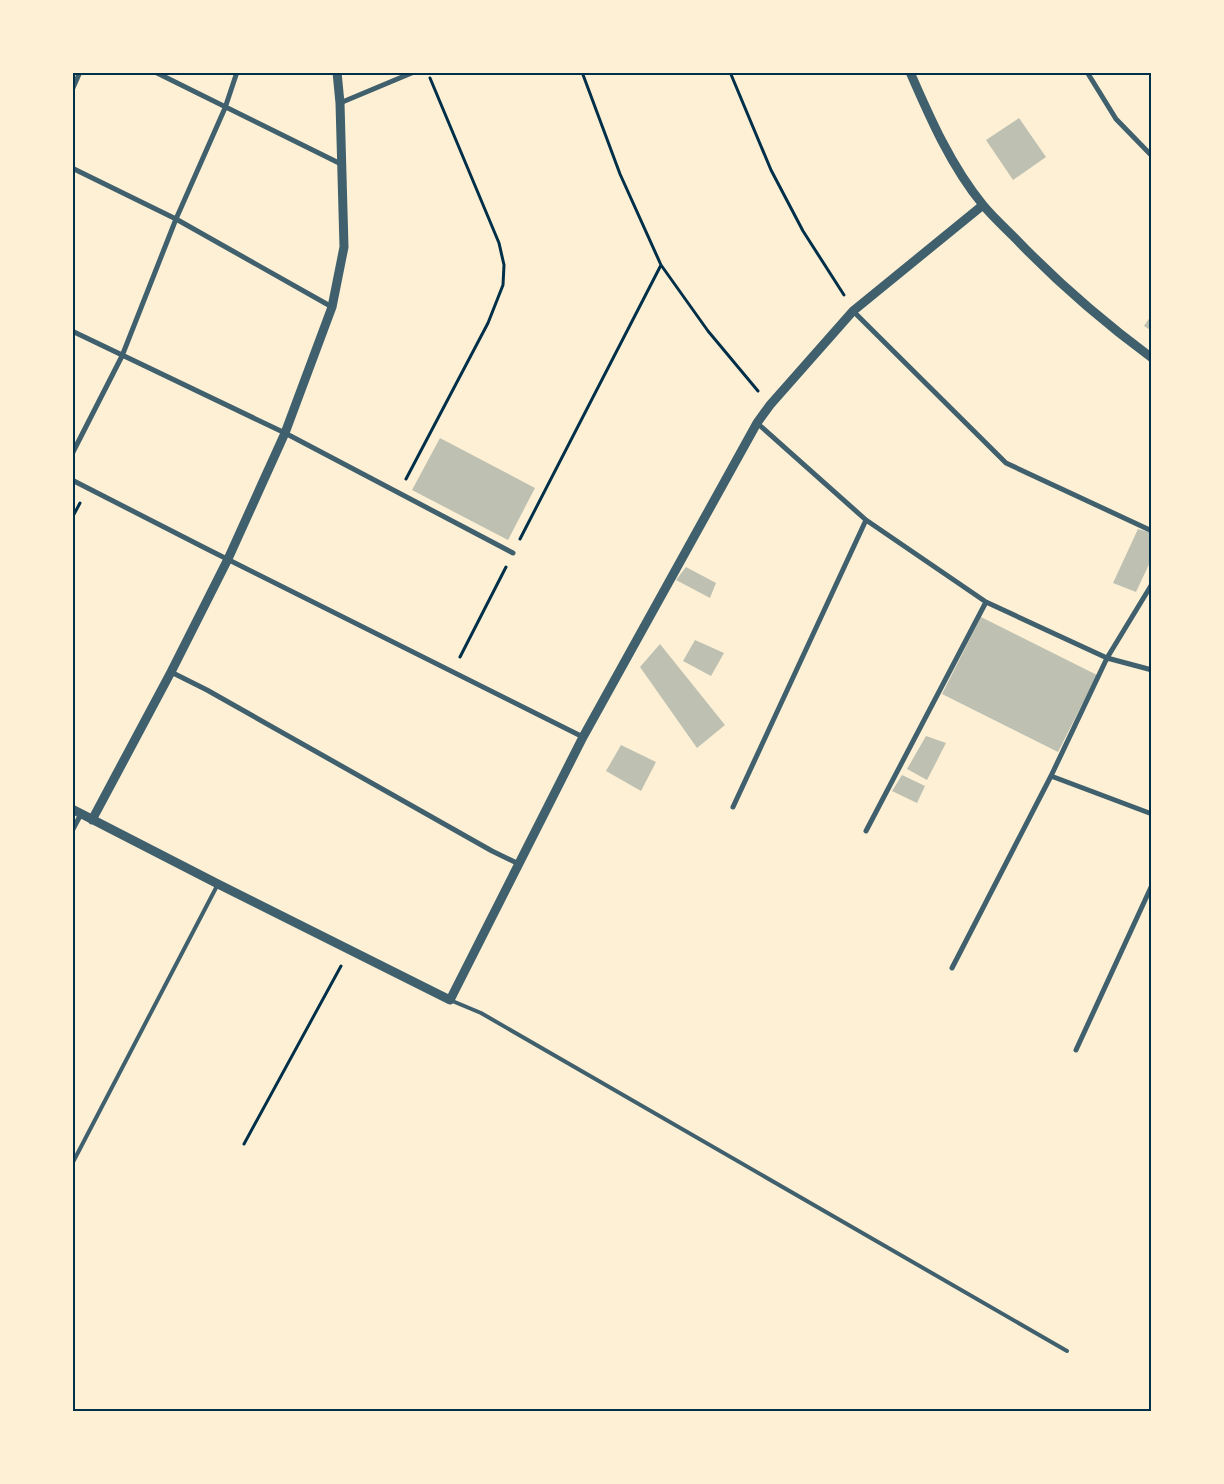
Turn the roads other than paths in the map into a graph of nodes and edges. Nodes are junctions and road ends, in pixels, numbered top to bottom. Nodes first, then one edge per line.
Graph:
1 (80, 72) edge
2 (155, 72) edge
3 (237, 72) edge
4 (337, 72) edge
5 (414, 72) edge
6 (910, 72) edge
7 (1086, 72) edge
8 (72, 90) edge
9 (340, 103) junction
10 (224, 108) junction
11 (1152, 156) edge
12 (341, 164) junction
13 (72, 168) edge
14 (983, 205) junction
15 (176, 219) junction
16 (332, 307) junction
17 (853, 311) junction
18 (72, 331) edge
19 (122, 356) junction
20 (1152, 358) edge
21 (757, 423) junction
22 (285, 433) junction
23 (72, 454) edge
24 (72, 480) edge
25 (866, 520) junction
26 (1152, 531) edge
27 (513, 553) road end
28 (228, 559) junction
29 (1152, 584) edge
30 (986, 602) junction
31 (1107, 658) junction
32 (1152, 670) edge
33 (171, 672) junction
34 (583, 736) junction
35 (1051, 776) junction
36 (733, 807) dead end
37 (77, 812) edge
38 (1152, 814) edge
39 (92, 820) junction
40 (72, 831) edge
41 (866, 831) dead end
42 (519, 864) junction
43 (218, 884) junction
44 (1152, 885) edge
45 (952, 968) dead end
46 (450, 1000) junction
47 (1076, 1050) dead end
48 (72, 1164) edge
49 (1067, 1351) dead end

1 - 8 street
2 - 10 street
3 - 10 street
4 - 9 street
5 - 9 street
6 - 14 street
7 - 11 street
9 - 12 street
10 - 12 street
10 - 15 street
12 - 16 street
13 - 15 street
14 - 17 street
14 - 20 street
15 - 16 street
15 - 19 street
16 - 22 street
17 - 21 street
17 - 26 street
18 - 19 street
19 - 22 street
19 - 23 street
21 - 25 street
21 - 34 street
22 - 27 street
22 - 28 street
24 - 28 street
25 - 30 street
25 - 36 street
28 - 33 street
28 - 34 street
29 - 31 street
30 - 31 street
30 - 41 street
31 - 32 street
31 - 35 street
33 - 39 street
33 - 42 street
34 - 42 street
35 - 38 street
35 - 45 street
37 - 39 street
37 - 40 street
39 - 43 street
42 - 46 street
43 - 46 street
43 - 48 lane
44 - 47 street
46 - 49 lane

